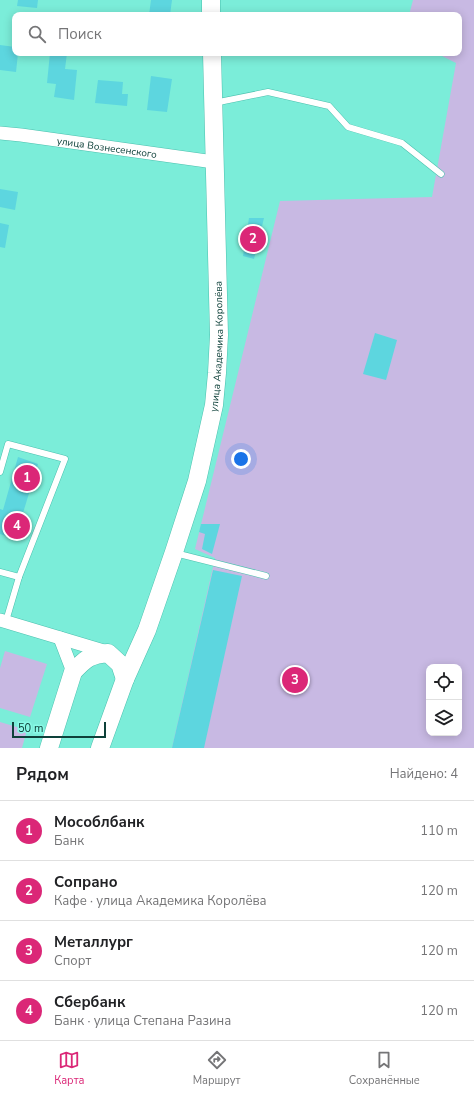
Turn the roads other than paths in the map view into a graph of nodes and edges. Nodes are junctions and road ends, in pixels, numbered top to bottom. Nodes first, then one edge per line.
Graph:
1 (210, 0) edge
2 (211, 12) edge
3 (212, 56) edge
4 (213, 103) junction
5 (0, 133) edge
6 (214, 162) junction
7 (441, 174) dead end
8 (0, 472) edge
9 (174, 552) junction
10 (0, 572) edge
11 (266, 576) dead end
12 (19, 577) junction
13 (3, 621) edge
14 (147, 630) junction
15 (60, 638) junction
16 (108, 653) junction
17 (74, 672) junction
18 (125, 679) junction
19 (49, 748) edge
20 (100, 748) edge

1 - 2 street
3 - 4 street, улица Академика Королёва
4 - 6 street, улица Академика Королёва
4 - 7 lane
5 - 6 street, улица Вознесенского
6 - 9 street, улица Академика Королёва
8 - 12 lane
9 - 11 lane
9 - 14 street, улица Академика Королёва
10 - 12 lane
12 - 13 lane
13 - 15 street
14 - 16 street
14 - 18 street, улица Академика Королёва
15 - 16 street
15 - 17 street
16 - 17 street
16 - 18 street
17 - 19 street
18 - 20 street, улица Академика Королёва

